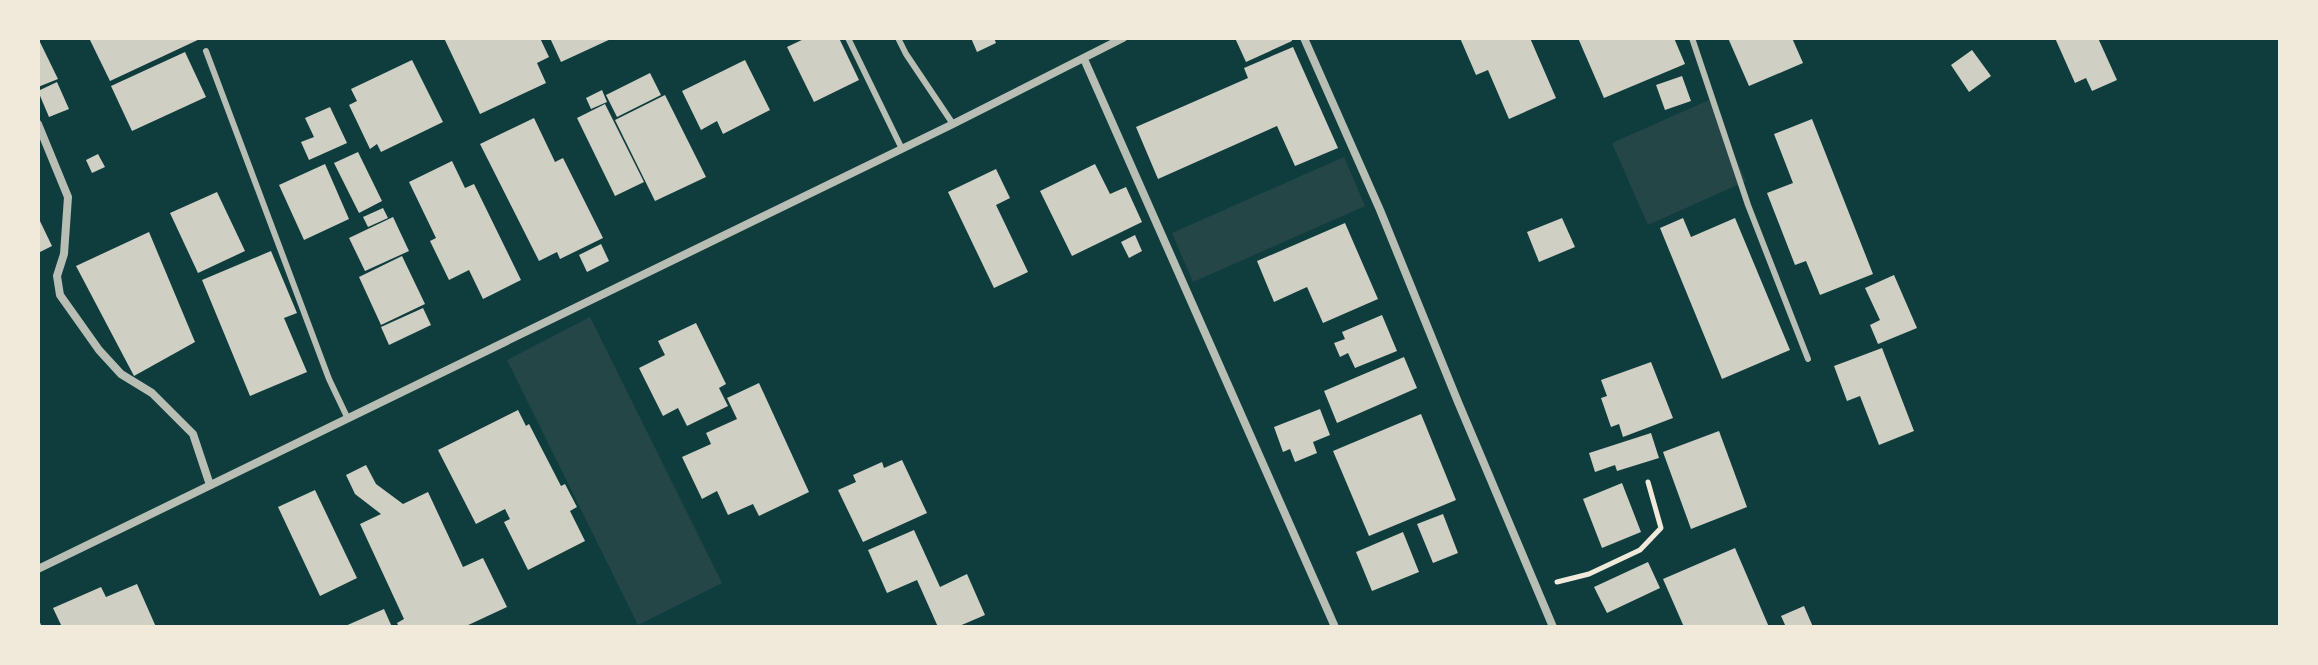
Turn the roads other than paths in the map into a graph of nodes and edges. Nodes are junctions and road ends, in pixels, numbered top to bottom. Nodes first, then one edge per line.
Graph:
1 (848, 38) edge
2 (898, 38) edge
3 (1123, 38) edge
4 (1304, 38) edge
5 (1692, 38) edge
6 (206, 51) dead end
7 (1084, 59) junction
8 (38, 124) edge
9 (953, 124) junction
10 (902, 149) junction
11 (1808, 359) dead end
12 (348, 419) junction
13 (210, 485) junction
14 (38, 569) edge
15 (1335, 627) edge
16 (1553, 627) edge

1 - 10 lane
2 - 9 lane
3 - 7 street
4 - 16 street
5 - 11 lane
6 - 12 lane
7 - 9 street
7 - 15 street
8 - 13 street
9 - 10 street
10 - 12 street
12 - 13 street
13 - 14 street

